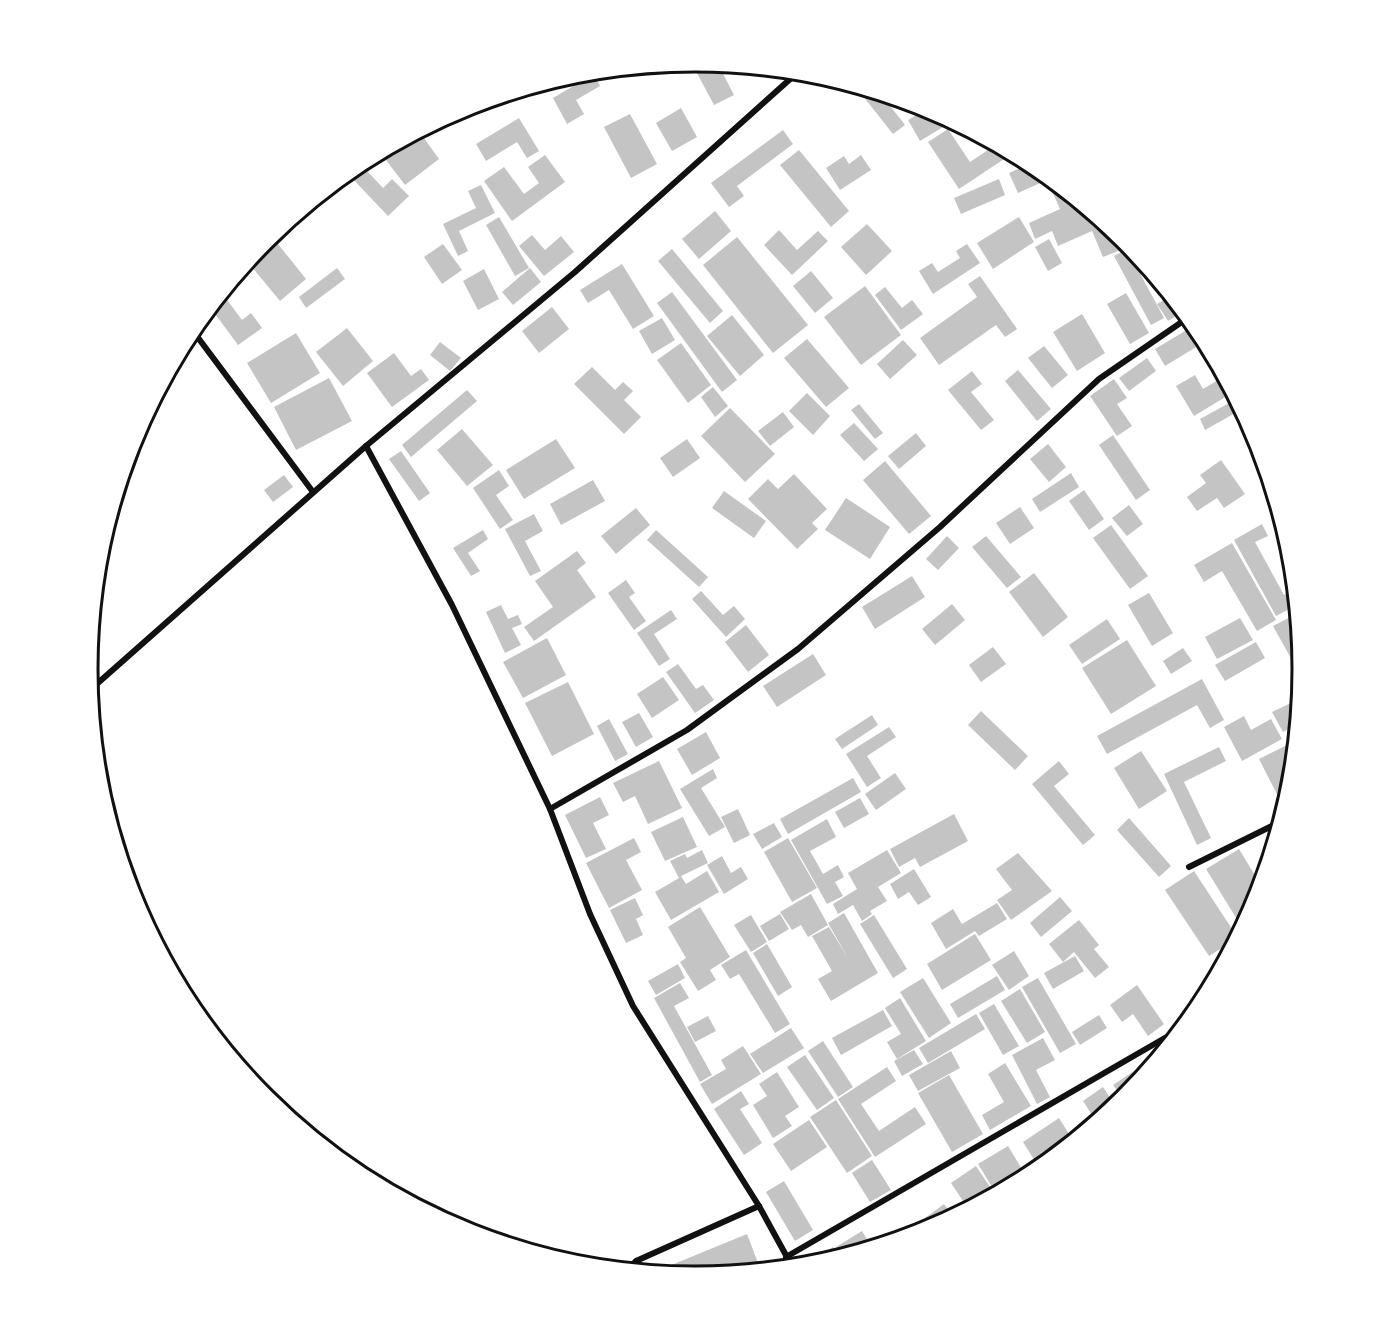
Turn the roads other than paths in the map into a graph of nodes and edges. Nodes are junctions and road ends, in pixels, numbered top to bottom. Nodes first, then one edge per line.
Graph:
1 (790, 80) edge
2 (1181, 322) edge
3 (198, 340) edge
4 (366, 446) junction
5 (312, 492) junction
6 (98, 683) edge
7 (550, 808) junction
8 (1272, 826) edge
9 (1189, 867) dead end
10 (1167, 1037) edge
11 (759, 1206) junction
12 (786, 1257) junction
13 (788, 1260) edge
14 (634, 1264) edge

1 - 4 street
2 - 7 street
3 - 5 street
4 - 5 street
4 - 7 street
5 - 6 street
7 - 11 street
8 - 9 street
10 - 12 street
11 - 12 street
11 - 14 street
12 - 13 street

